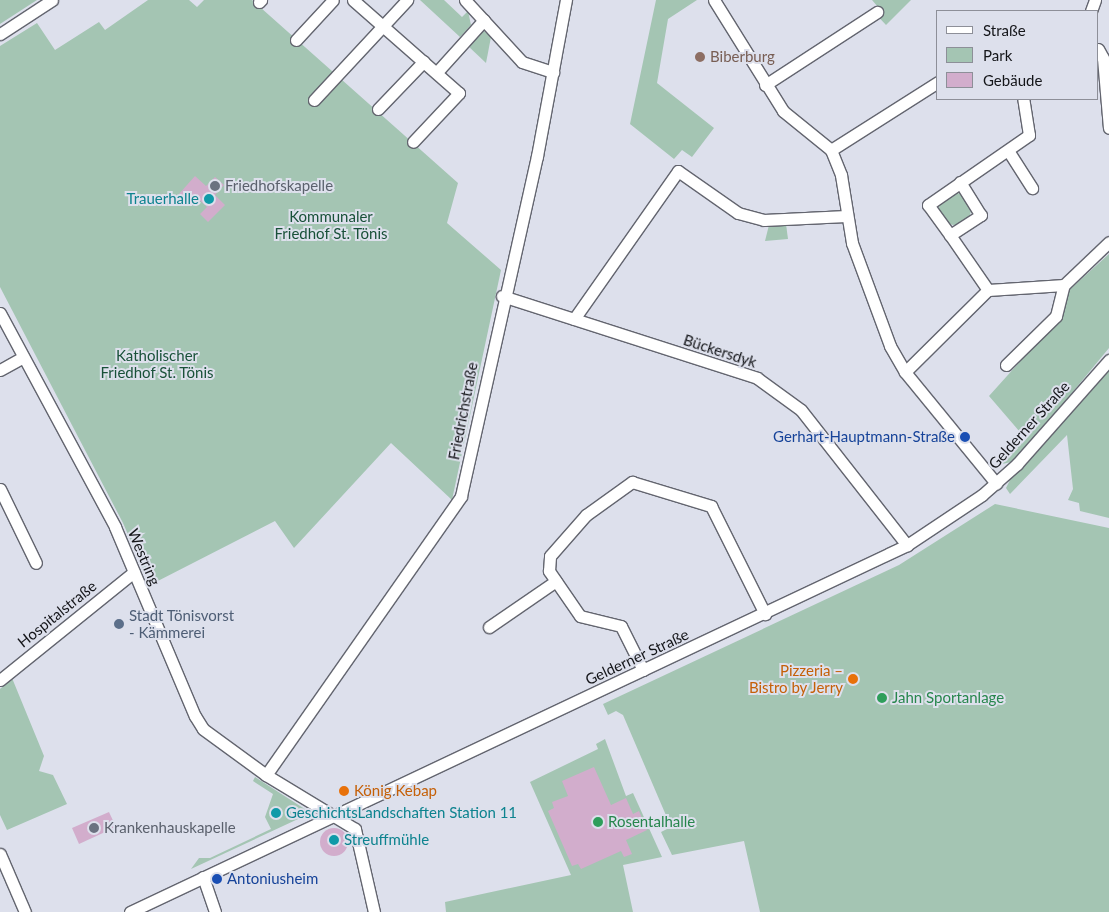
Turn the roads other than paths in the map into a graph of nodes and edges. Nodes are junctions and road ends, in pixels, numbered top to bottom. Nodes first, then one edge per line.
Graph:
1 (52, 0) edge
2 (333, 0) edge
3 (353, 0) edge
4 (407, 0) edge
5 (465, 0) edge
6 (566, 0) edge
7 (714, 0) edge
8 (877, 12) dead end
9 (484, 20) junction
10 (383, 26) junction
11 (0, 34) edge
12 (296, 40) dead end
13 (1099, 52) edge
14 (424, 61) junction
15 (437, 72) junction
16 (553, 72) junction
17 (936, 83) edge
18 (765, 86) junction
19 (314, 100) dead end
20 (1023, 100) edge
21 (378, 109) dead end
22 (1109, 128) edge
23 (413, 142) dead end
24 (831, 150) junction
25 (1009, 152) junction
26 (960, 182) junction
27 (1032, 188) dead end
28 (846, 216) junction
29 (950, 235) junction
30 (1109, 242) edge
31 (1064, 285) junction
32 (988, 290) junction
33 (502, 296) junction
34 (0, 313) edge
35 (574, 319) junction
36 (23, 356) junction
37 (1109, 360) edge
38 (1006, 365) dead end
39 (0, 370) edge
40 (905, 372) junction
41 (996, 484) junction
42 (0, 489) edge
43 (907, 545) junction
44 (36, 563) dead end
45 (134, 572) junction
46 (556, 581) junction
47 (765, 614) junction
48 (489, 627) dead end
49 (643, 670) junction
50 (0, 680) edge
51 (266, 775) junction
52 (337, 816) junction
53 (0, 854) edge
54 (203, 877) junction
55 (25, 912) edge
56 (130, 912) edge
57 (215, 912) edge
58 (374, 912) edge

1 - 11 street
2 - 12 street
3 - 10 street
4 - 10 street
5 - 9 street
6 - 16 street, Friedrichstraße
7 - 18 street
8 - 18 street
9 - 15 street
9 - 16 street
10 - 14 street
10 - 19 street
13 - 22 street
14 - 15 street
14 - 21 street
15 - 23 street
16 - 33 street, Friedrichstraße
17 - 24 street
18 - 24 street
20 - 25 street
24 - 28 street
25 - 26 street
25 - 27 street
26 - 29 street
26 - 29 street
28 - 35 street
28 - 40 street
29 - 32 street
30 - 31 street
31 - 32 street
31 - 38 street
32 - 40 street
33 - 35 street, Bückersdyk
33 - 51 street, Friedrichstraße
34 - 36 street, Westring
35 - 43 street, Bückersdyk
36 - 39 street
36 - 45 street, Westring
37 - 41 street, Gelderner Straße
40 - 41 street
41 - 43 street, Gelderner Straße
42 - 44 street
43 - 47 street, Gelderner Straße
45 - 50 street, Hospitalstraße
45 - 51 street, Westring
46 - 47 street
46 - 48 street
46 - 49 street
47 - 49 street, Gelderner Straße
49 - 52 street, Gelderner Straße
51 - 52 street, Westring
52 - 54 street, Gelderner Straße
52 - 58 street, Westring
53 - 55 street
54 - 56 street, Gelderner Straße
54 - 57 street

